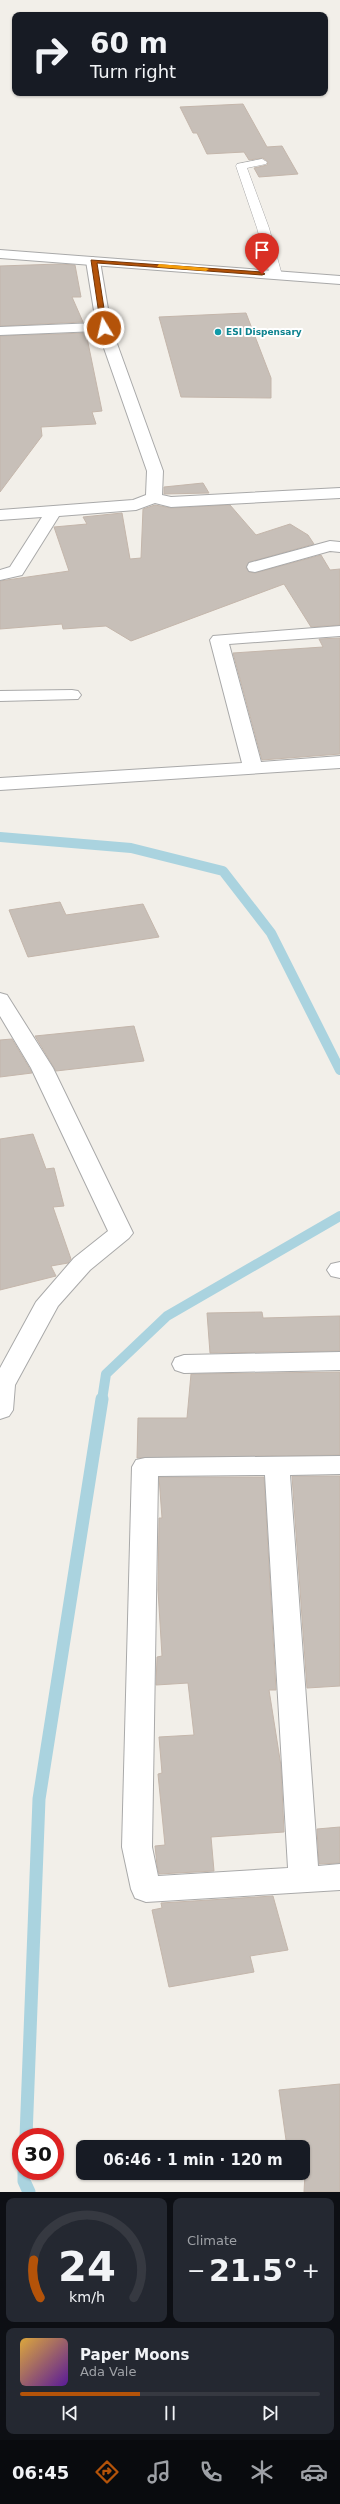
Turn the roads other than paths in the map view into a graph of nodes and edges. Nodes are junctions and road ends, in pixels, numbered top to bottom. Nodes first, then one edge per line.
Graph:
1 (262, 162) dead end
2 (0, 254) edge
3 (93, 261) junction
4 (276, 275) junction
5 (340, 280) edge
6 (104, 328) junction
7 (0, 331) edge
8 (340, 493) edge
9 (154, 498) junction
10 (52, 511) junction
11 (0, 515) edge
12 (340, 547) edge
13 (255, 567) dead end
14 (0, 574) edge
15 (340, 631) edge
16 (72, 695) dead end
17 (0, 696) edge
18 (340, 762) edge
19 (253, 768) junction
20 (0, 784) edge
21 (0, 999) edge
22 (340, 1361) edge
23 (184, 1364) dead end
24 (0, 1410) edge
25 (340, 1465) edge
26 (277, 1467) junction
27 (340, 1877) edge
28 (304, 1879) junction

1 - 4 lane
2 - 3 street
3 - 4 street
3 - 6 street
4 - 5 street
6 - 7 street
6 - 9 street
8 - 9 street
9 - 10 street
10 - 11 street
10 - 14 street
12 - 13 street
15 - 19 street
16 - 17 street
18 - 19 street
19 - 20 street
21 - 24 street
22 - 23 street
25 - 26 street
26 - 28 street
26 - 28 street
27 - 28 street

